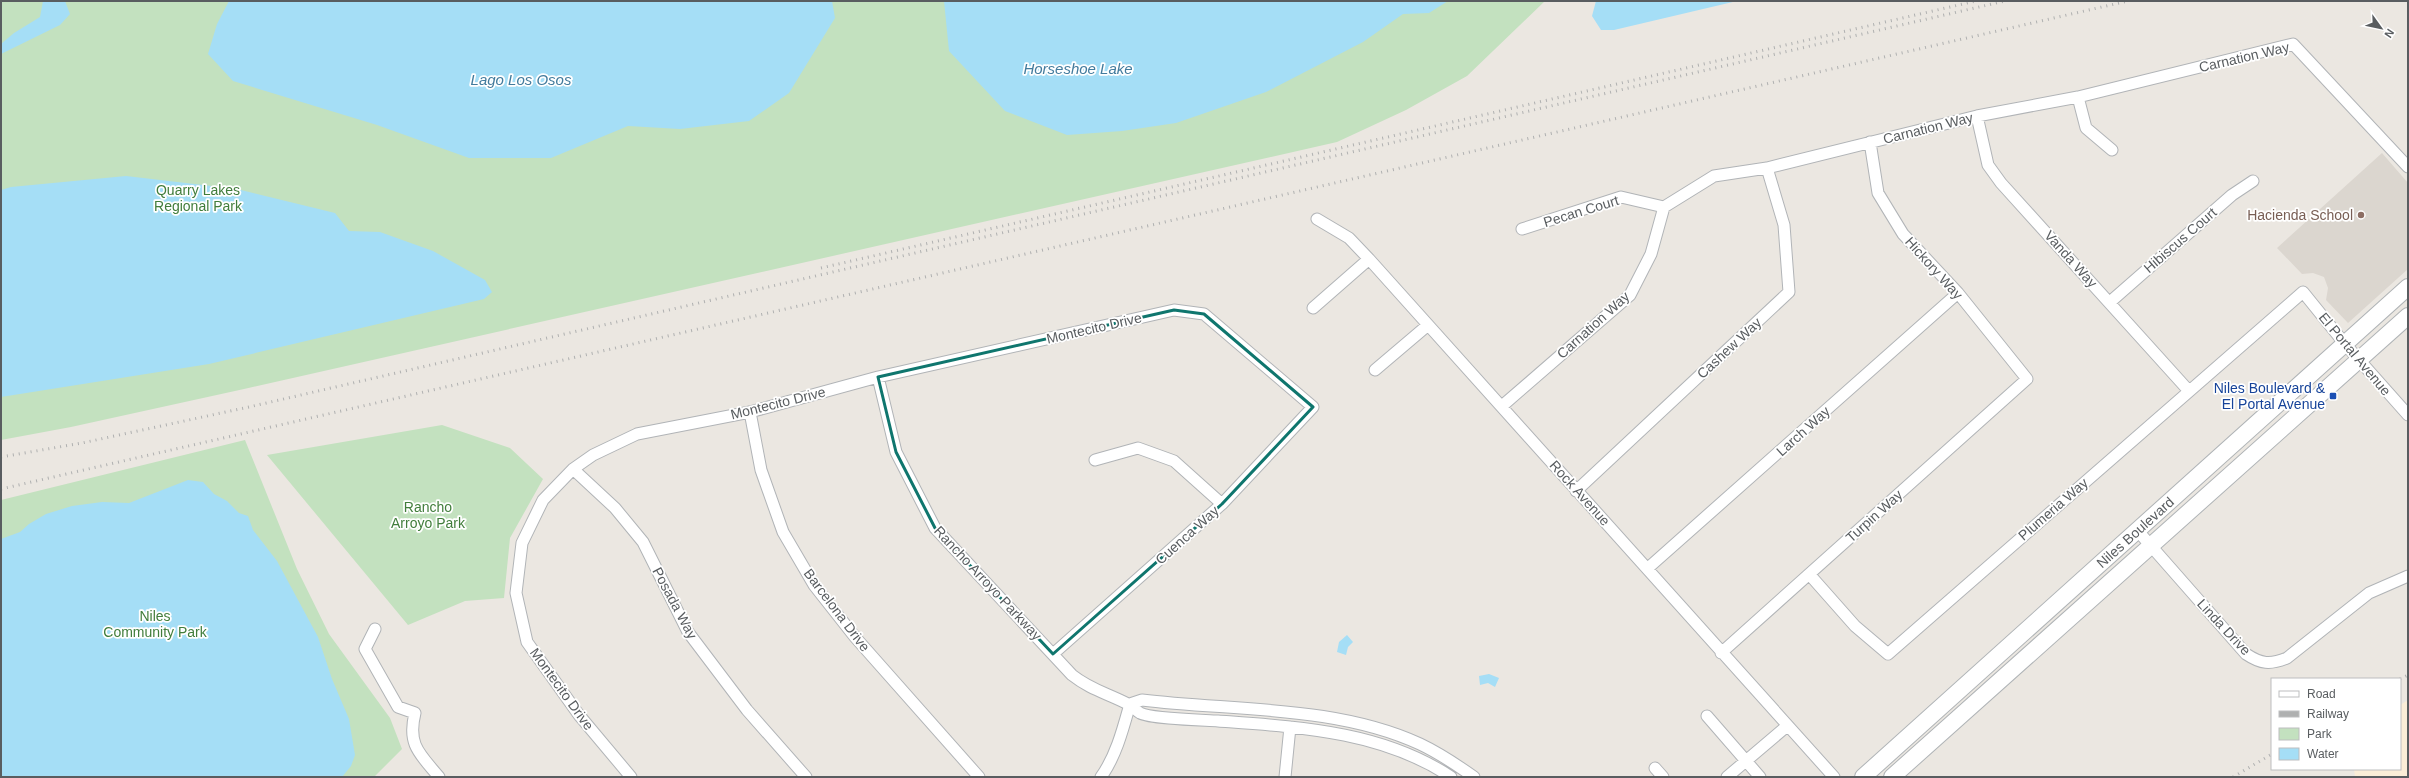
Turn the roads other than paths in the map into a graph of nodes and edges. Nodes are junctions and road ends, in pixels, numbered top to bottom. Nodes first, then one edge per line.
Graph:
1 (2078, 97) junction
2 (1977, 116) junction
3 (1870, 142) junction
4 (2112, 150) dead end
5 (2408, 167) edge
6 (1766, 168) junction
7 (2253, 181) dead end
8 (1664, 207) junction
9 (1318, 220) dead end
10 (1522, 229) dead end
11 (1369, 259) junction
12 (2408, 287) edge
13 (2303, 292) joint
14 (1958, 293) junction
15 (2110, 302) junction
16 (1313, 308) dead end
17 (2408, 316) edge
18 (1428, 325) junction
19 (2345, 344) junction
20 (2358, 359) junction
21 (1375, 370) dead end
22 (878, 377) junction
23 (2026, 379) joint
24 (2189, 391) junction
25 (1502, 406) junction
26 (1313, 407) joint
27 (750, 412) junction
28 (2408, 415) edge
29 (1095, 460) dead end
30 (573, 469) junction
31 (1576, 490) junction
32 (1222, 504) junction
33 (2137, 530) junction
34 (2151, 545) junction
35 (1648, 568) junction
36 (1809, 574) junction
37 (2408, 576) edge
38 (376, 629) dead end
39 (1721, 653) junction
40 (1054, 654) junction
41 (1130, 704) junction
42 (1707, 716) dead end
43 (1787, 726) junction
44 (1290, 727) junction
45 (1446, 758) junction
46 (1746, 761) junction
47 (1655, 768) dead end
48 (1436, 773) edge
49 (439, 777) edge
50 (631, 777) edge
51 (806, 777) edge
52 (980, 777) edge
53 (1101, 777) edge
54 (1285, 777) edge
55 (1452, 777) edge
56 (1474, 777) edge
57 (1663, 777) edge
58 (1727, 777) edge
59 (1760, 777) edge
60 (1834, 777) edge
61 (1863, 777) edge
62 (1892, 777) edge

1 - 2 street, Carnation Way
1 - 4 street
1 - 5 street, Carnation Way
2 - 3 street, Carnation Way
2 - 15 street, Vanda Way
3 - 6 street, Carnation Way
3 - 14 street, Hickory Way
6 - 8 street, Carnation Way
6 - 31 street, Cashew Way
7 - 15 street, Hibiscus Court
8 - 10 street, Pecan Court
8 - 25 street, Carnation Way
9 - 11 street, Rock Avenue
11 - 16 street
11 - 18 street, Rock Avenue
12 - 19 main road, Niles Boulevard
13 - 19 street, El Portal Avenue
13 - 24 street, Plumeria Way
14 - 23 street, Hickory Way
14 - 35 street, Larch Way
15 - 24 street, Vanda Way
17 - 20 main road, Niles Boulevard
18 - 21 street
18 - 25 street, Rock Avenue
19 - 20 street, El Portal Avenue
19 - 33 main road, Niles Boulevard
20 - 28 street, El Portal Avenue
20 - 34 main road, Niles Boulevard
22 - 26 street, Montecito Drive
22 - 27 street, Montecito Drive
22 - 40 street, Rancho Arroyo Parkway
23 - 36 street, Turpin Way
24 - 36 street, Plumeria Way
25 - 31 street, Rock Avenue
26 - 32 street, Cuenca Way
27 - 30 street, Montecito Drive
27 - 52 street, Barcelona Drive
29 - 32 street
30 - 50 street, Montecito Drive
30 - 51 street, Posada Way
31 - 35 street, Rock Avenue
32 - 40 street, Cuenca Way
33 - 34 street, Linda Drive
33 - 61 main road, Niles Boulevard
34 - 37 street, Linda Drive
34 - 62 main road, Niles Boulevard
35 - 39 street, Rock Avenue
36 - 39 street, Turpin Way
38 - 49 street
39 - 43 street, Rock Avenue
40 - 41 street, Rancho Arroyo Parkway
41 - 44 street, Rancho Arroyo Parkway
41 - 45 street
41 - 53 street
42 - 46 street
43 - 46 street
43 - 60 street, Rock Avenue
44 - 48 street, Rancho Arroyo Parkway
44 - 54 street
45 - 48 street
45 - 56 street
46 - 58 street
46 - 59 street
47 - 57 street
48 - 55 street, Rancho Arroyo Parkway

